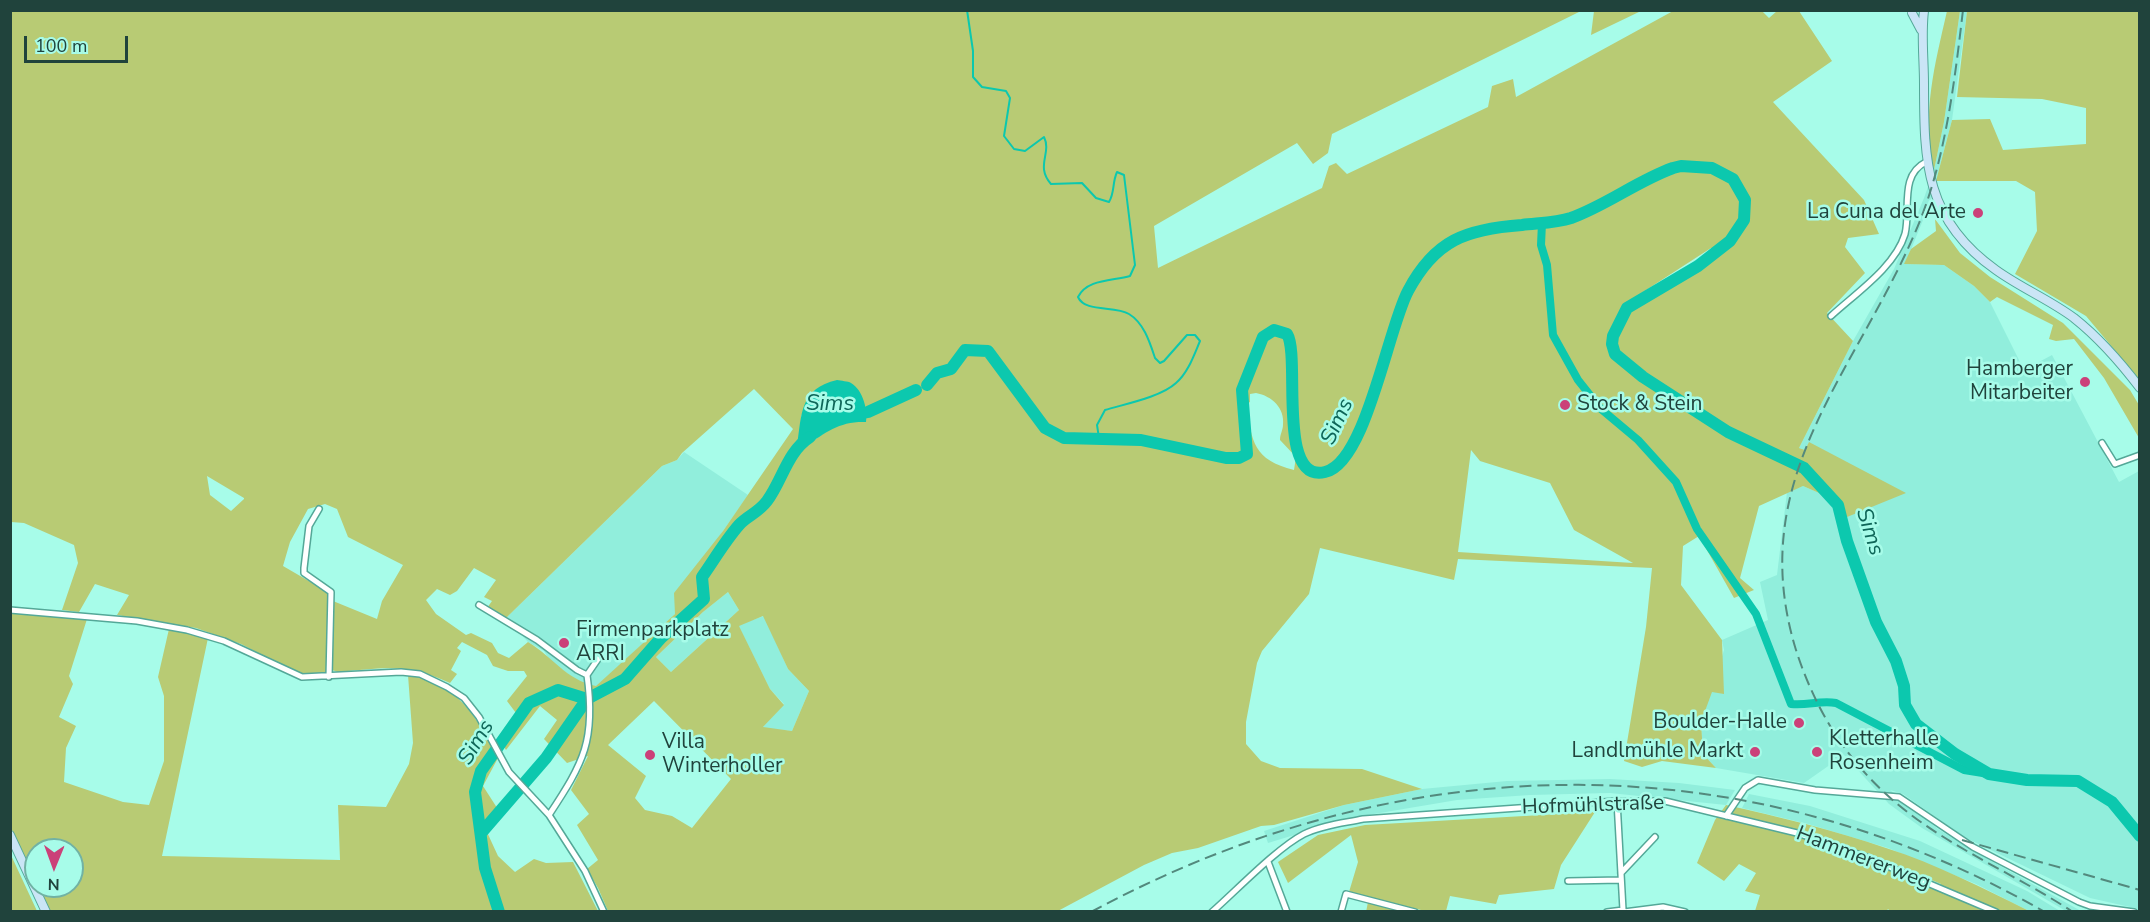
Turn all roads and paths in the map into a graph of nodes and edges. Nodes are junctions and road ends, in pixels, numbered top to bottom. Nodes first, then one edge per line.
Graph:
1 (1924, 11) edge
2 (1909, 12) edge
3 (1922, 30) junction
4 (1926, 162) junction
5 (1831, 316) dead end
6 (2139, 388) edge
7 (2102, 443) dead end
8 (2139, 455) edge
9 (319, 509) dead end
10 (479, 605) dead end
11 (10, 610) edge
12 (598, 659) dead end
13 (587, 675) junction
14 (329, 677) junction
15 (1617, 801) junction
16 (549, 815) junction
17 (1726, 816) junction
18 (10, 836) edge
19 (1655, 837) dead end
20 (1268, 862) junction
21 (1621, 873) junction
22 (1621, 880) junction
23 (1568, 881) dead end
24 (1624, 911) edge
25 (46, 912) edge
26 (604, 912) edge
27 (1212, 912) edge
28 (1287, 912) edge
29 (1341, 912) edge
30 (1415, 912) edge
31 (1607, 912) edge
32 (1685, 912) edge
33 (1996, 912) edge
34 (2133, 912) edge

1 - 2 main road
1 - 3 main road
2 - 3 main road
3 - 4 main road
4 - 5 street
4 - 6 main road
7 - 8 street
9 - 14 street
10 - 13 street
11 - 14 street
12 - 13 street
13 - 16 street
14 - 16 street
15 - 17 street, Hofmühlstraße
15 - 20 street, Hofmühlstraße
15 - 21 street
16 - 26 street
17 - 33 street, Hammererweg
17 - 34 street
18 - 25 main road
19 - 21 street
20 - 27 street, Hofmühlstraße
20 - 28 street
21 - 22 street
22 - 23 street
22 - 24 street
24 - 31 street
24 - 32 street
29 - 30 street

